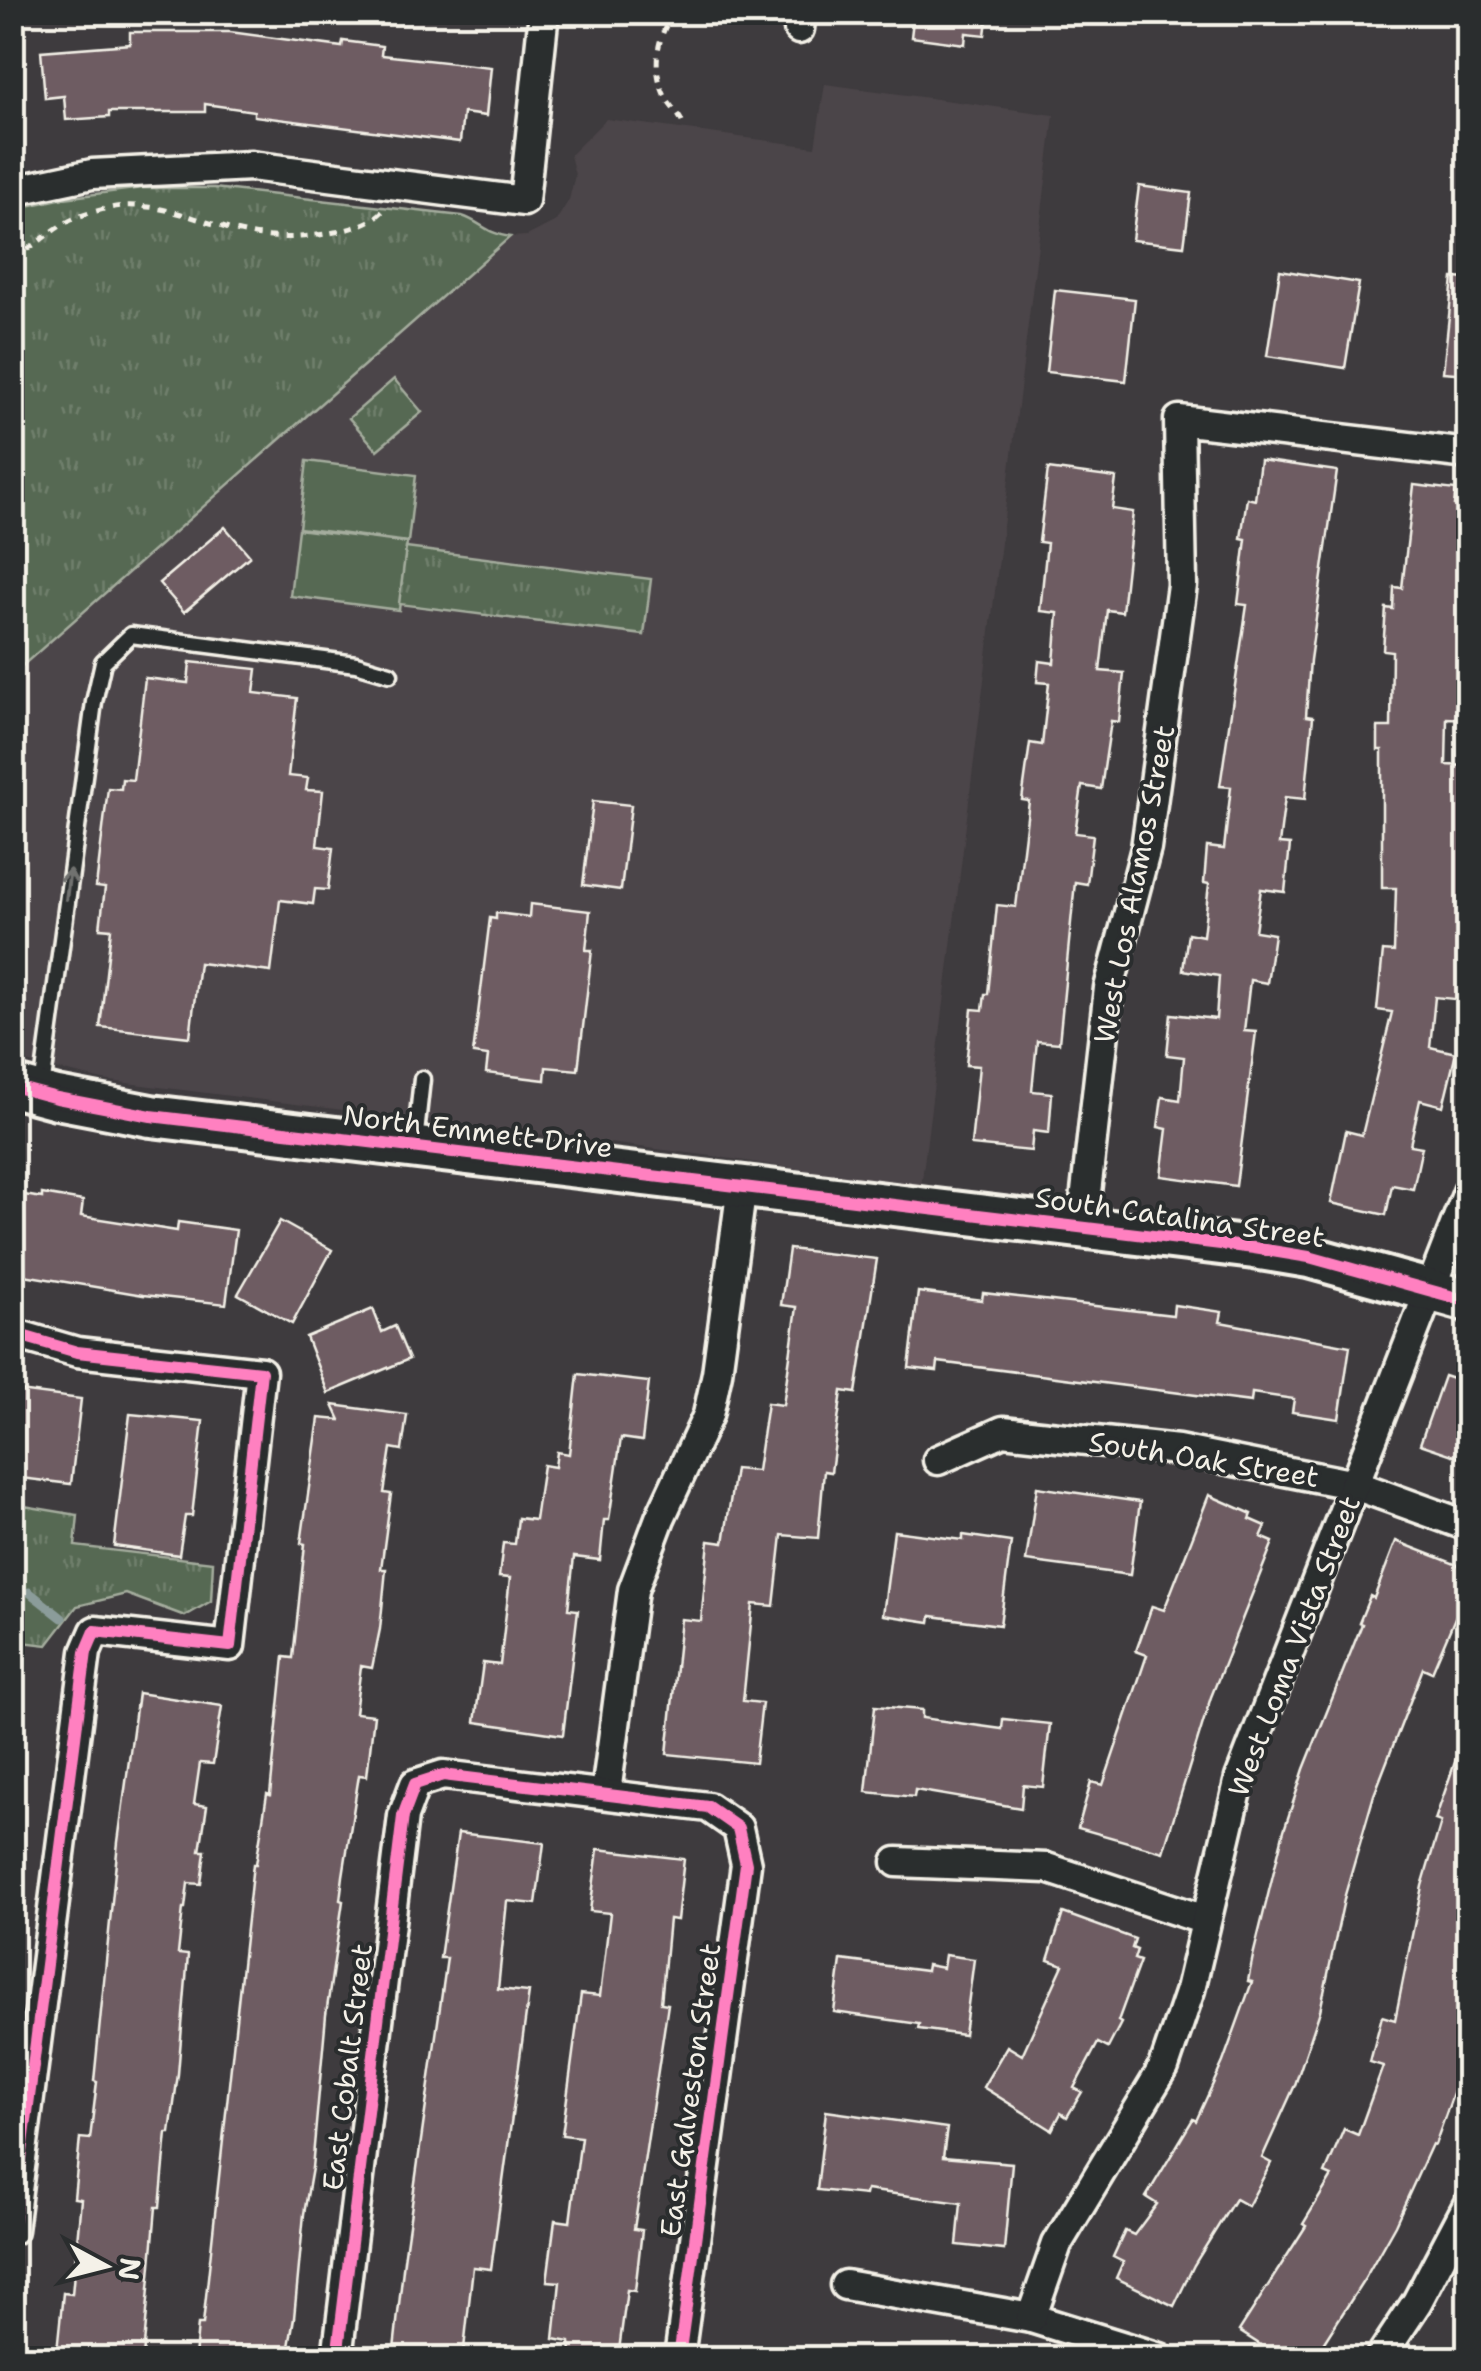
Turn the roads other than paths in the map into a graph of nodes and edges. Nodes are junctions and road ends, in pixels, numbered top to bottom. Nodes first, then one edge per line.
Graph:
1 (544, 12) edge
2 (12, 191) edge
3 (1468, 454) edge
4 (390, 674) dead end
5 (422, 1079) dead end
6 (27, 1090) edge
7 (414, 1149) junction
8 (742, 1186) junction
9 (1468, 1192) edge
10 (941, 1210) joint
11 (1082, 1228) junction
12 (1450, 1295) edge
13 (12, 1333) edge
14 (938, 1460) dead end
15 (1355, 1485) junction
16 (1468, 1526) edge
17 (606, 1793) junction
18 (897, 1862) dead end
19 (1205, 1920) junction
20 (1468, 2205) edge
21 (12, 2230) edge
22 (845, 2284) dead end
23 (1031, 2318) junction
24 (336, 2358) edge
25 (679, 2358) edge
26 (1160, 2358) edge
27 (1380, 2358) edge

1 - 2 street
3 - 11 street, West Los Alamos Street
6 -> 4 lane
5 - 7 lane
6 - 7 street, North Emmett Drive
7 - 8 street, North Emmett Drive
8 - 10 street, North Emmett Drive
8 - 17 street
9 - 12 street, West Loma Vista Street
10 - 11 street, South Catalina Street
11 - 12 street, South Catalina Street
12 - 15 street, West Loma Vista Street
13 - 21 street
14 - 15 street, South Oak Street
15 - 16 street, South Oak Street
15 - 19 street, West Loma Vista Street
17 - 24 street, East Cobalt Street
17 - 25 street, East Galveston Street
18 - 19 street
19 - 23 street, West Loma Vista Street
20 - 27 street
22 - 23 street
23 - 26 street

